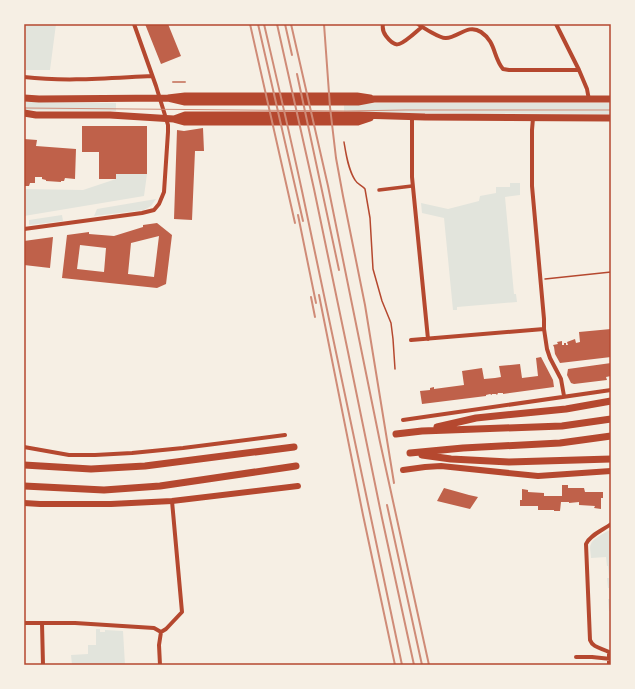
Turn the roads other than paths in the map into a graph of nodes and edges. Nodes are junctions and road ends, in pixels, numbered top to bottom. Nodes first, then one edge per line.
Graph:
1 (134, 24) edge
2 (383, 24) edge
3 (556, 24) edge
4 (420, 25) edge
5 (579, 70) junction
6 (152, 76) junction
7 (24, 77) edge
8 (24, 98) edge
9 (589, 100) junction
10 (611, 100) edge
11 (24, 114) edge
12 (412, 117) junction
13 (533, 118) junction
14 (611, 118) edge
15 (412, 186) junction
16 (378, 190) dead end
17 (24, 229) edge
18 (544, 329) junction
19 (428, 339) junction
20 (411, 340) dead end
21 (611, 390) edge
22 (564, 396) junction
23 (611, 401) edge
24 (611, 419) edge
25 (404, 420) dead end
26 (422, 431) junction
27 (396, 434) dead end
28 (285, 435) dead end
29 (611, 436) edge
30 (24, 447) edge
31 (294, 447) dead end
32 (611, 459) edge
33 (25, 464) edge
34 (296, 466) dead end
35 (403, 470) dead end
36 (611, 471) edge
37 (24, 486) edge
38 (298, 486) dead end
39 (172, 501) junction
40 (24, 503) edge
41 (611, 524) edge
42 (42, 623) junction
43 (24, 624) edge
44 (161, 632) junction
45 (610, 652) edge
46 (576, 657) dead end
47 (610, 659) edge
48 (43, 665) edge
49 (160, 665) edge
50 (609, 665) edge

1 - 6 street
2 - 4 street
3 - 5 street
4 - 5 street
5 - 9 street
6 - 7 street
6 - 17 street
8 - 9 main road
9 - 10 main road
11 - 12 main road
12 - 13 main road
12 - 15 street
13 - 14 main road
13 - 18 street
15 - 16 street
15 - 19 street
18 - 19 street
18 - 22 street
19 - 20 street
21 - 22 street
22 - 25 street
23 - 26 main road
24 - 26 main road
26 - 27 main road
28 - 30 street
29 - 32 main road
31 - 33 main road
34 - 37 main road
35 - 36 main road
38 - 39 main road
39 - 40 main road
39 - 44 street
41 - 45 street
42 - 43 street
42 - 44 street
42 - 48 street
44 - 49 street
45 - 47 street
46 - 47 street
47 - 50 street

